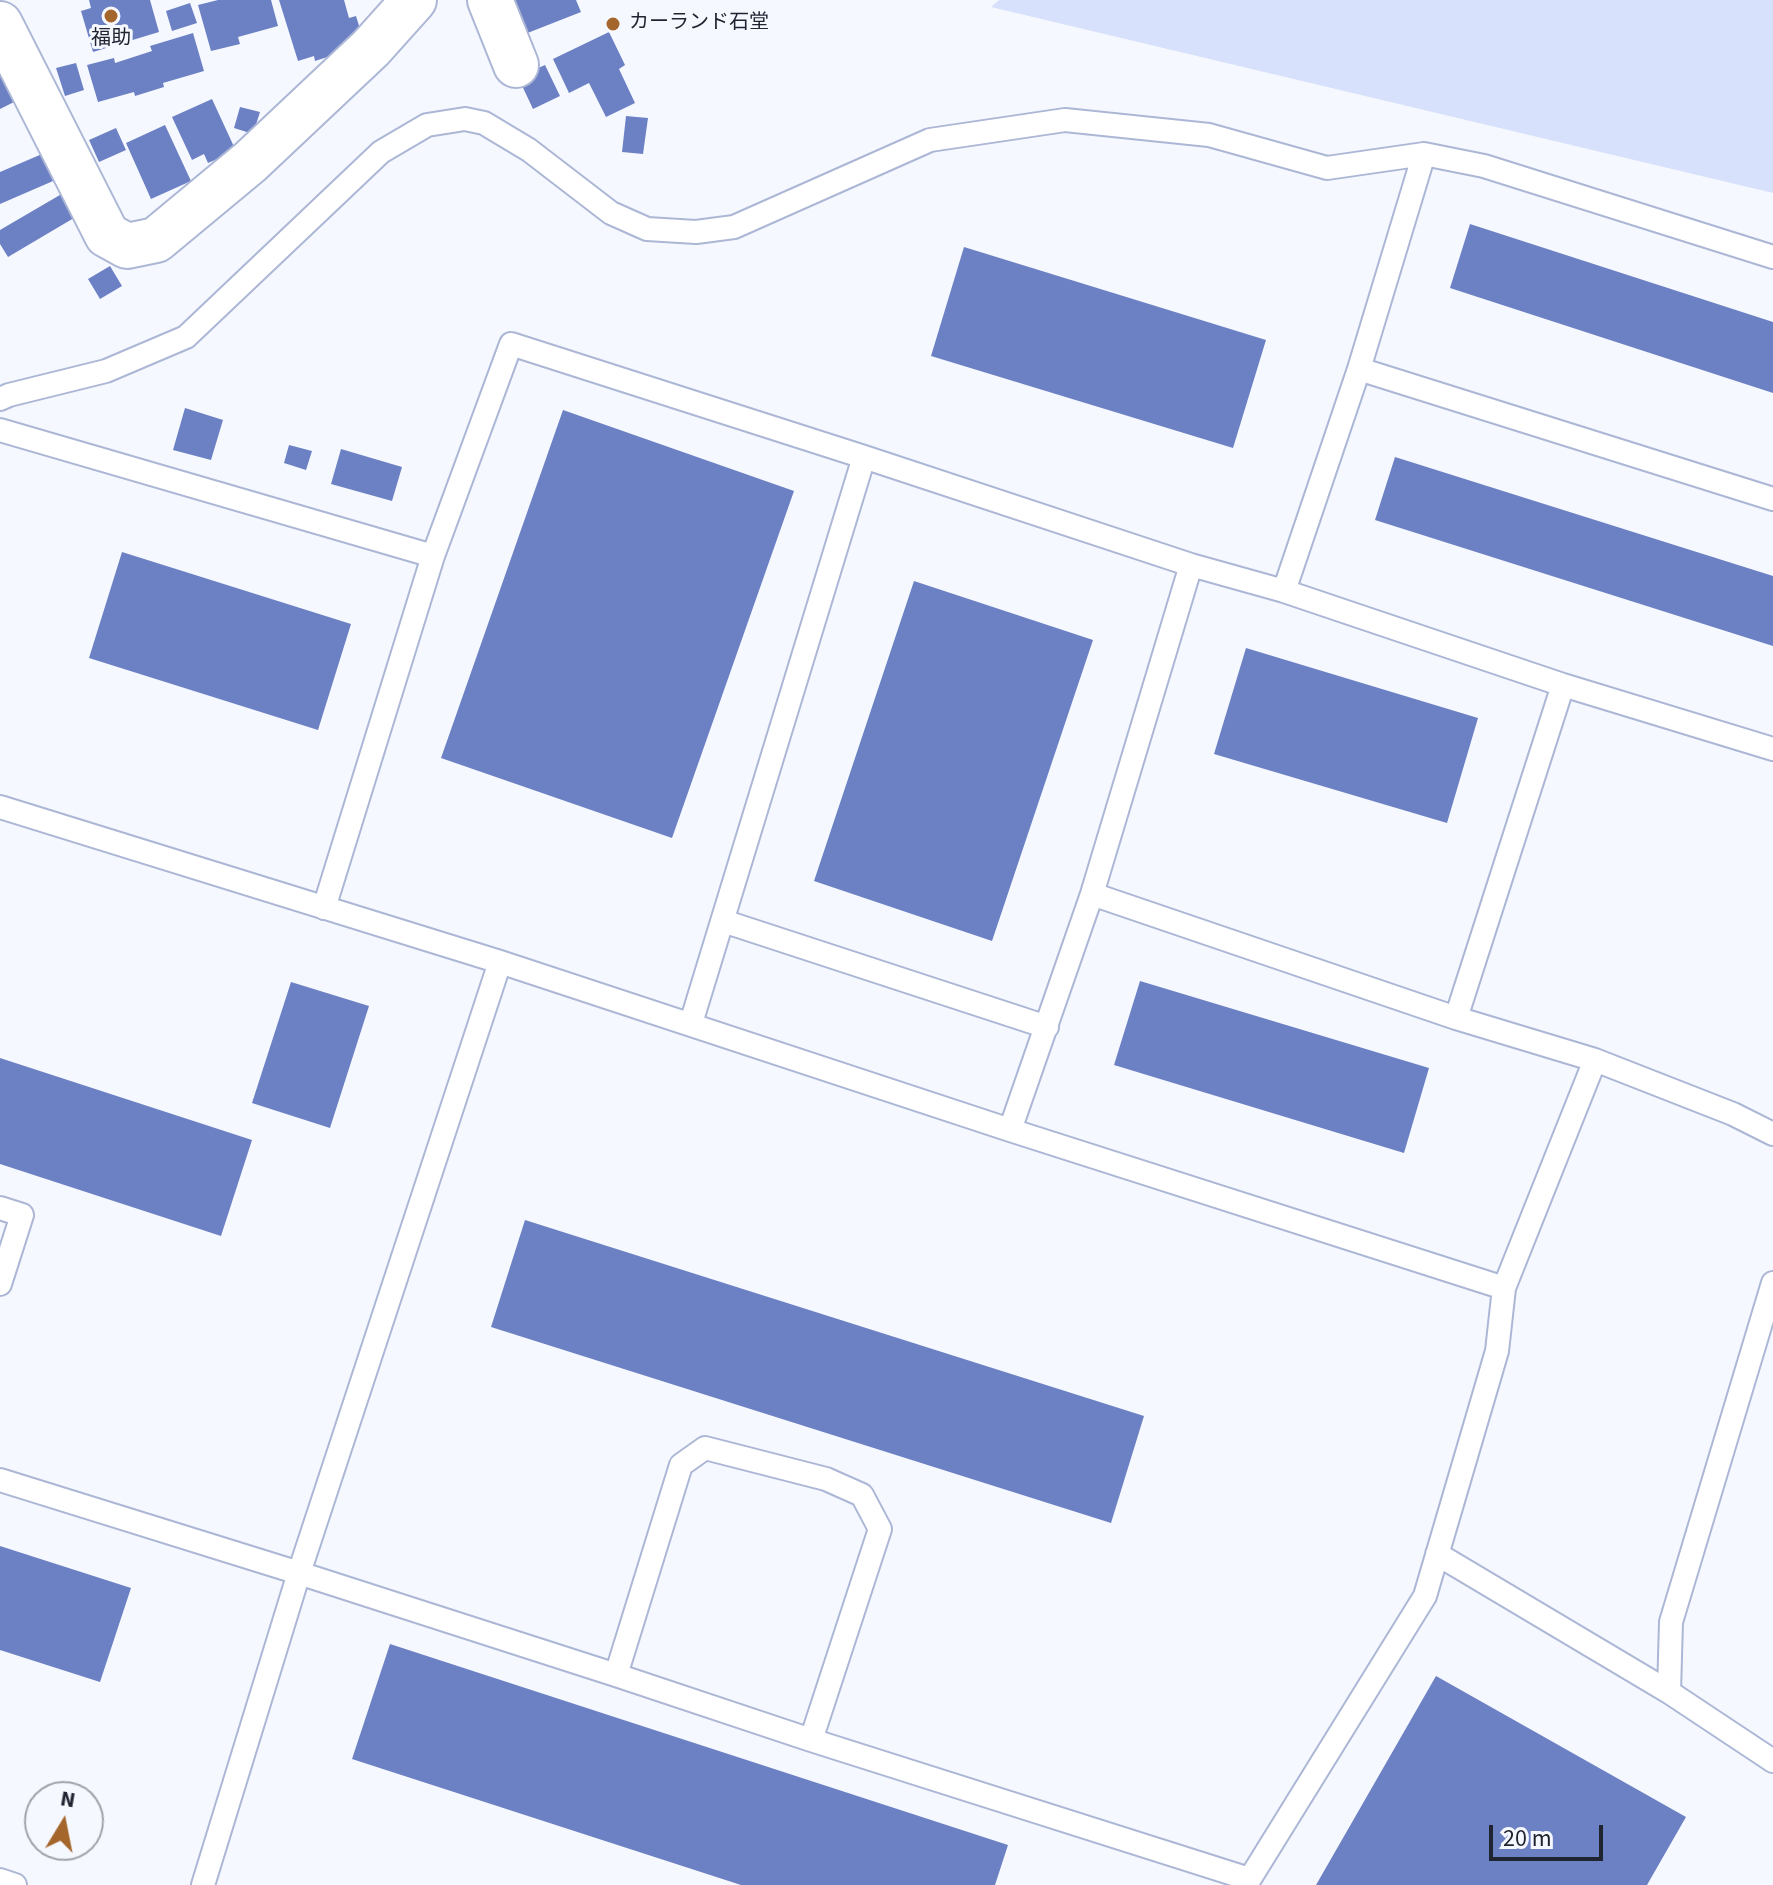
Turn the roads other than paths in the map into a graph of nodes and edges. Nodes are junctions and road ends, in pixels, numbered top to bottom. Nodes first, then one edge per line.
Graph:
1 (414, 0) edge
2 (490, 0) edge
3 (0, 24) edge
4 (516, 65) dead end
5 (1424, 154) junction
6 (1773, 257) edge
7 (1359, 369) junction
8 (0, 399) edge
9 (0, 430) edge
10 (864, 457) junction
11 (1773, 499) edge
12 (433, 556) junction
13 (1191, 565) junction
14 (1284, 591) junction
15 (1563, 685) junction
16 (1773, 749) edge
17 (0, 807) edge
18 (1092, 894) junction
19 (324, 908) junction
20 (723, 921) junction
21 (500, 962) junction
22 (1456, 1018) junction
23 (691, 1023) junction
24 (1047, 1027) junction
25 (1595, 1060) junction
26 (1010, 1130) junction
27 (1773, 1134) edge
28 (0, 1208) edge
29 (1773, 1283) edge
30 (0, 1284) edge
31 (1504, 1288) junction
32 (0, 1480) edge
33 (1437, 1554) junction
34 (299, 1573) junction
35 (616, 1675) junction
36 (1669, 1692) junction
37 (811, 1740) junction
38 (1773, 1761) edge
39 (0, 1880) edge
40 (1248, 1882) edge
41 (15, 1885) edge
42 (203, 1885) edge

1 - 3 street
2 - 4 street
5 - 6 lane
5 - 7 lane
5 - 8 lane
7 - 11 lane
7 - 14 lane
9 - 12 lane
10 - 12 lane
10 - 13 lane
10 - 20 lane
12 - 19 lane
13 - 14 lane
13 - 18 lane
14 - 15 lane
15 - 16 lane
15 - 22 lane
17 - 19 lane
18 - 22 lane
18 - 24 lane
19 - 21 lane
20 - 23 lane
20 - 24 lane
21 - 23 lane
21 - 34 lane
22 - 25 lane
23 - 26 lane
24 - 26 lane
25 - 27 lane
25 - 31 lane
26 - 31 lane
28 - 30 lane
29 - 36 lane
31 - 33 lane
32 - 34 lane
33 - 36 lane
33 - 40 lane
34 - 35 lane
34 - 42 lane
35 - 37 lane
35 - 37 lane
36 - 38 lane
37 - 40 lane
39 - 41 lane

